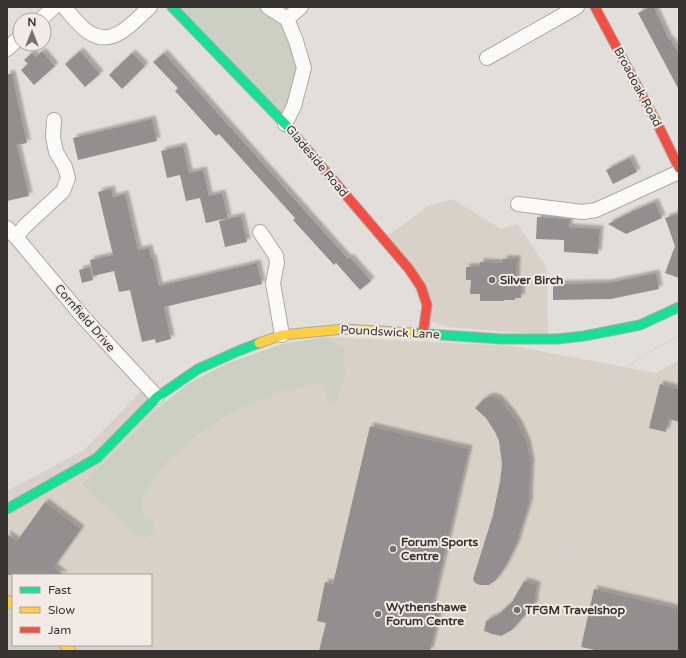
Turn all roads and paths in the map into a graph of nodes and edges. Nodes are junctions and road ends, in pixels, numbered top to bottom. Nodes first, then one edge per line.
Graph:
1 (64, 7) edge
2 (150, 7) edge
3 (172, 7) edge
4 (268, 7) edge
5 (301, 7) edge
6 (577, 7) edge
7 (595, 7) edge
8 (287, 19) junction
9 (487, 58) dead end
10 (54, 120) dead end
11 (285, 124) junction
12 (679, 168) edge
13 (679, 172) edge
14 (518, 204) dead end
15 (260, 232) dead end
16 (11, 233) edge
17 (679, 307) edge
18 (424, 334) junction
19 (282, 335) junction
20 (157, 397) junction
21 (7, 509) edge

1 - 2 street
3 - 11 street, Gladeside Road
4 - 8 street
5 - 8 street
6 - 9 street
7 - 12 street, Broadoak Road
8 - 11 street
10 - 16 street, Cornfield Drive
11 - 18 street, Gladeside Road
13 - 14 street
15 - 19 street
16 - 20 street, Cornfield Drive
17 - 18 street, Poundswick Lane
18 - 19 street, Poundswick Lane
19 - 20 street, Poundswick Lane
20 - 21 street, Poundswick Lane

